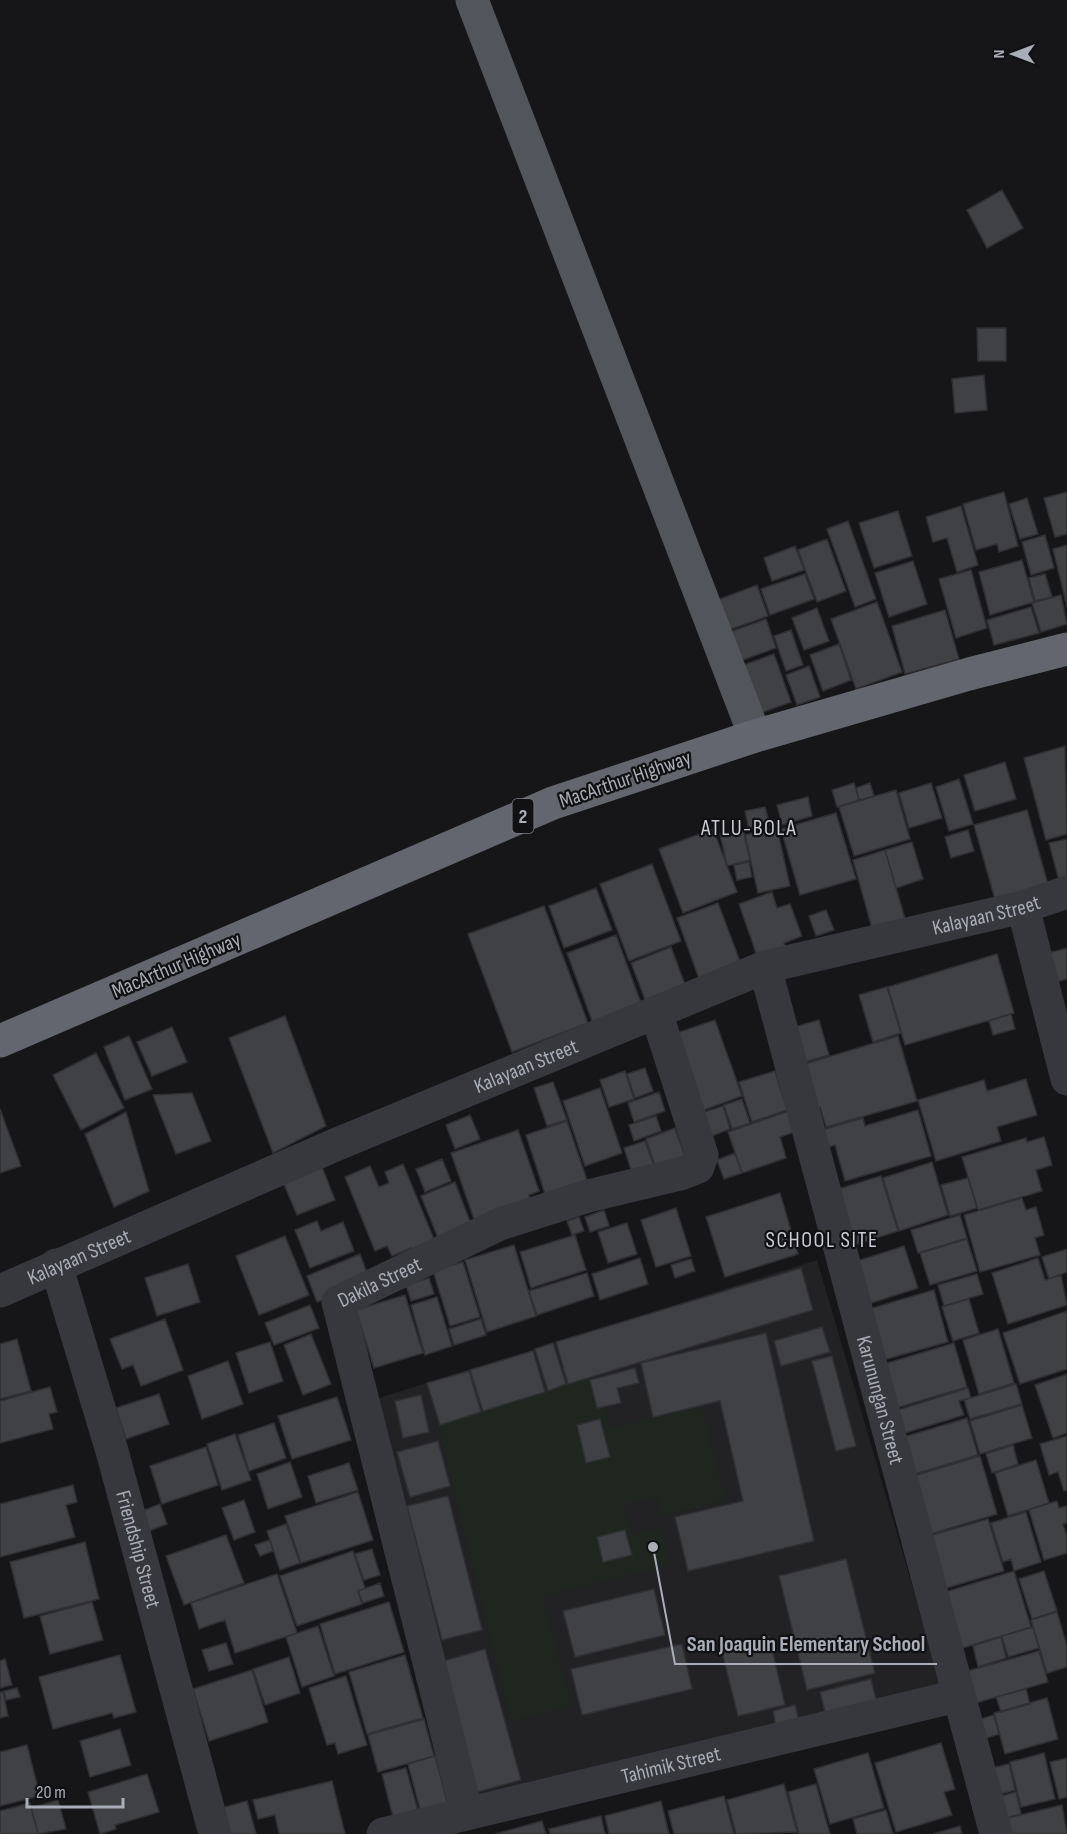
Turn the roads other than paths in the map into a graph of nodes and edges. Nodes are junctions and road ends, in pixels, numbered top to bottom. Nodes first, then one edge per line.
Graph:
1 (472, 0) edge
2 (1067, 649) edge
3 (755, 736) junction
4 (1067, 892) edge
5 (1023, 907) junction
6 (765, 967) junction
7 (656, 1012) junction
8 (0, 1041) edge
9 (1067, 1079) edge
10 (56, 1265) junction
11 (0, 1291) edge
12 (957, 1696) junction
13 (467, 1813) junction
14 (215, 1834) edge
15 (383, 1834) edge
16 (996, 1834) edge

1 - 3 main road
2 - 3 highway, MacArthur Highway / 2
3 - 8 highway, MacArthur Highway / 2
4 - 5 street, Kalayaan Street
5 - 6 street, Kalayaan Street
5 - 9 street
6 - 7 street, Kalayaan Street
6 - 12 street, Karunungan Street
7 - 10 street, Kalayaan Street
7 - 13 street, Dakila Street
10 - 11 street, Kalayaan Street
10 - 14 street, Friendship Street
12 - 13 street, Tahimik Street
12 - 16 street, Karunungan Street
13 - 15 street, Tahimik Street

